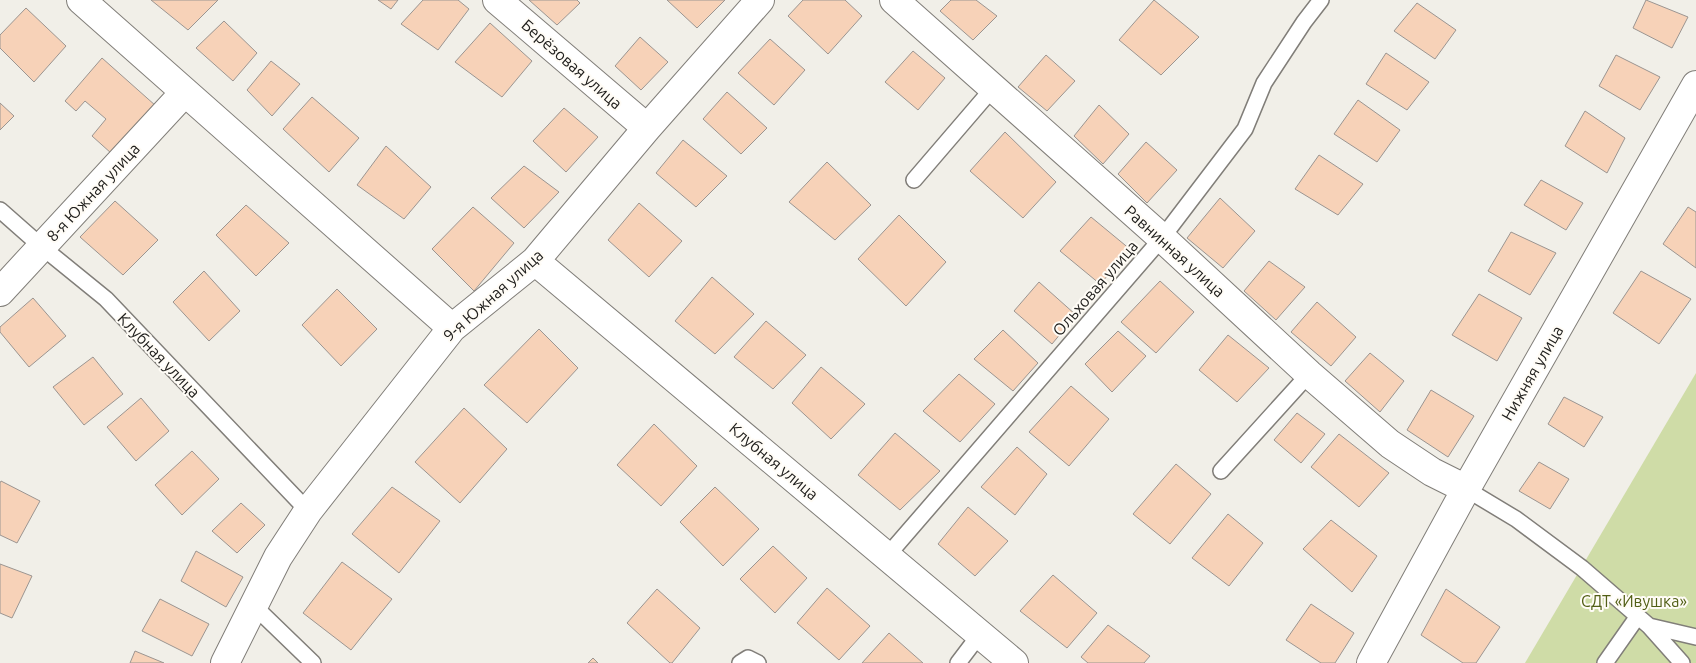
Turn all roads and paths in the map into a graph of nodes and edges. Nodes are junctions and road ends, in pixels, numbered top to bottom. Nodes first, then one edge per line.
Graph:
1 (82, 0) edge
2 (497, 0) edge
3 (760, 0) edge
4 (894, 0) edge
5 (1321, 0) edge
6 (1696, 84) edge
7 (993, 88) junction
8 (185, 92) junction
9 (646, 128) junction
10 (914, 180) dead end
11 (0, 210) edge
12 (1162, 238) junction
13 (42, 247) junction
14 (535, 261) junction
15 (0, 292) edge
16 (452, 328) junction
17 (1309, 374) junction
18 (1221, 470) dead end
19 (1466, 489) junction
20 (308, 512) junction
21 (887, 556) junction
22 (253, 605) junction
23 (1644, 621) junction
24 (980, 634) junction
25 (1696, 637) edge
26 (225, 663) edge
27 (313, 663) edge
28 (740, 663) edge
29 (758, 663) edge
30 (958, 663) edge
31 (1014, 663) edge
32 (1371, 663) edge
33 (1605, 663) edge
34 (1682, 663) edge

1 - 8 street
2 - 9 street, Берёзовая улица
3 - 9 street, 9-я Южная улица
4 - 7 street, Равнинная улица
5 - 12 lane, Ольховая улица
6 - 19 street, Нижняя улица
7 - 10 lane
7 - 12 street, Равнинная улица
8 - 13 street, 8-я Южная улица
8 - 16 street
9 - 14 street, 9-я Южная улица
11 - 13 lane, Клубная улица
12 - 17 street, Равнинная улица
12 - 21 lane, Ольховая улица
13 - 15 street, 8-я Южная улица
13 - 20 lane, Клубная улица
14 - 16 street, 9-я Южная улица
14 - 21 street, Клубная улица
16 - 20 street, 9-я Южная улица
17 - 18 lane
17 - 19 street, Равнинная улица
19 - 23 lane
19 - 32 street, Нижняя улица
20 - 22 street, 9-я Южная улица
21 - 24 street, Клубная улица
22 - 26 street, 9-я Южная улица
22 - 27 lane
23 - 25 lane
23 - 33 lane
23 - 34 lane
24 - 30 lane
24 - 31 street, Клубная улица
28 - 29 lane

